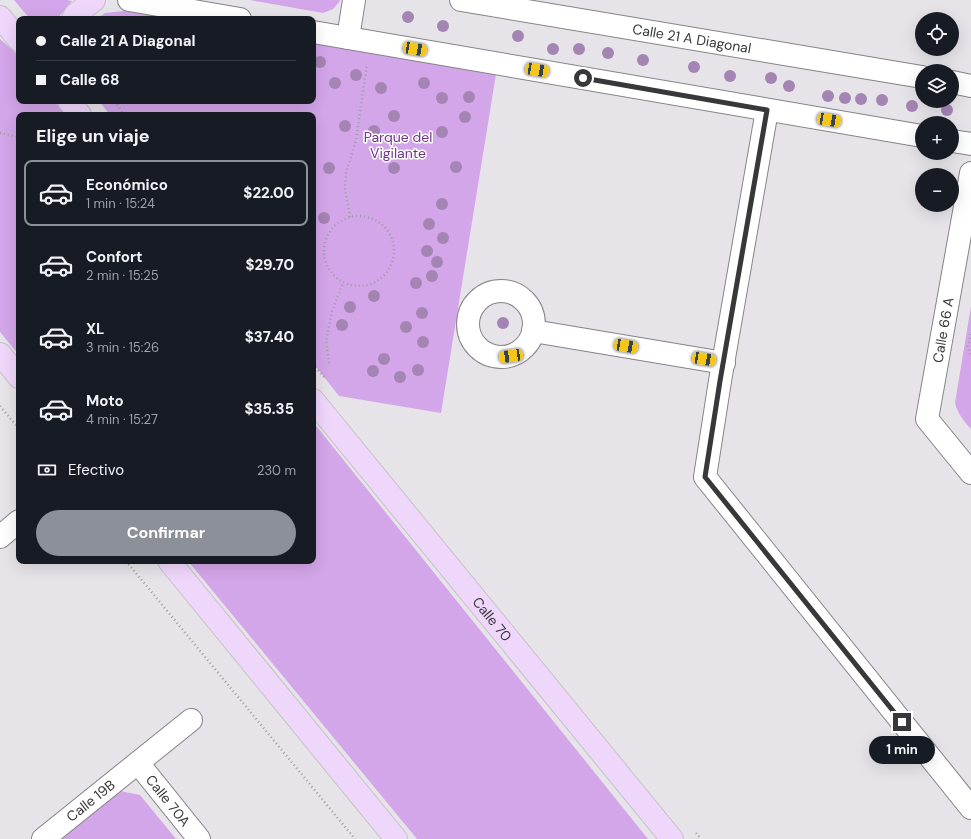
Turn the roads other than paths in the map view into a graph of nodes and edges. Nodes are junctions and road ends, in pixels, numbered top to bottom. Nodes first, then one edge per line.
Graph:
1 (94, 0) edge
2 (129, 0) edge
3 (354, 0) edge
4 (462, 0) edge
5 (74, 16) edge
6 (222, 16) edge
7 (0, 17) edge
8 (316, 33) edge
9 (16, 36) edge
10 (348, 38) junction
11 (915, 76) edge
12 (959, 83) edge
13 (971, 86) edge
14 (71, 104) edge
15 (767, 110) junction
16 (78, 112) edge
17 (915, 135) edge
18 (959, 142) edge
19 (971, 144) edge
20 (971, 173) edge
21 (533, 331) dead end
22 (0, 354) edge
23 (724, 363) junction
24 (16, 373) edge
25 (316, 404) edge
26 (971, 474) edge
27 (16, 524) edge
28 (0, 537) edge
29 (171, 564) edge
30 (191, 720) dead end
31 (138, 763) junction
32 (971, 808) edge
33 (43, 839) edge
34 (199, 839) edge
35 (396, 839) edge
36 (672, 839) edge

1 - 5 main road
2 - 6 street
3 - 10 street
4 - 11 street, Calle 21 A Diagonal
7 - 9 main road
8 - 10 street
10 - 15 street
12 - 13 street
14 - 16 main road
15 - 17 street
15 - 23 street
18 - 19 street
20 - 26 street, Calle 66 A
21 - 23 street
22 - 24 main road
23 - 32 street
25 - 36 main road, Calle 70
27 - 28 street
29 - 35 main road
30 - 31 street, Calle 19B
31 - 33 street, Calle 19B
31 - 34 street, Calle 70A

